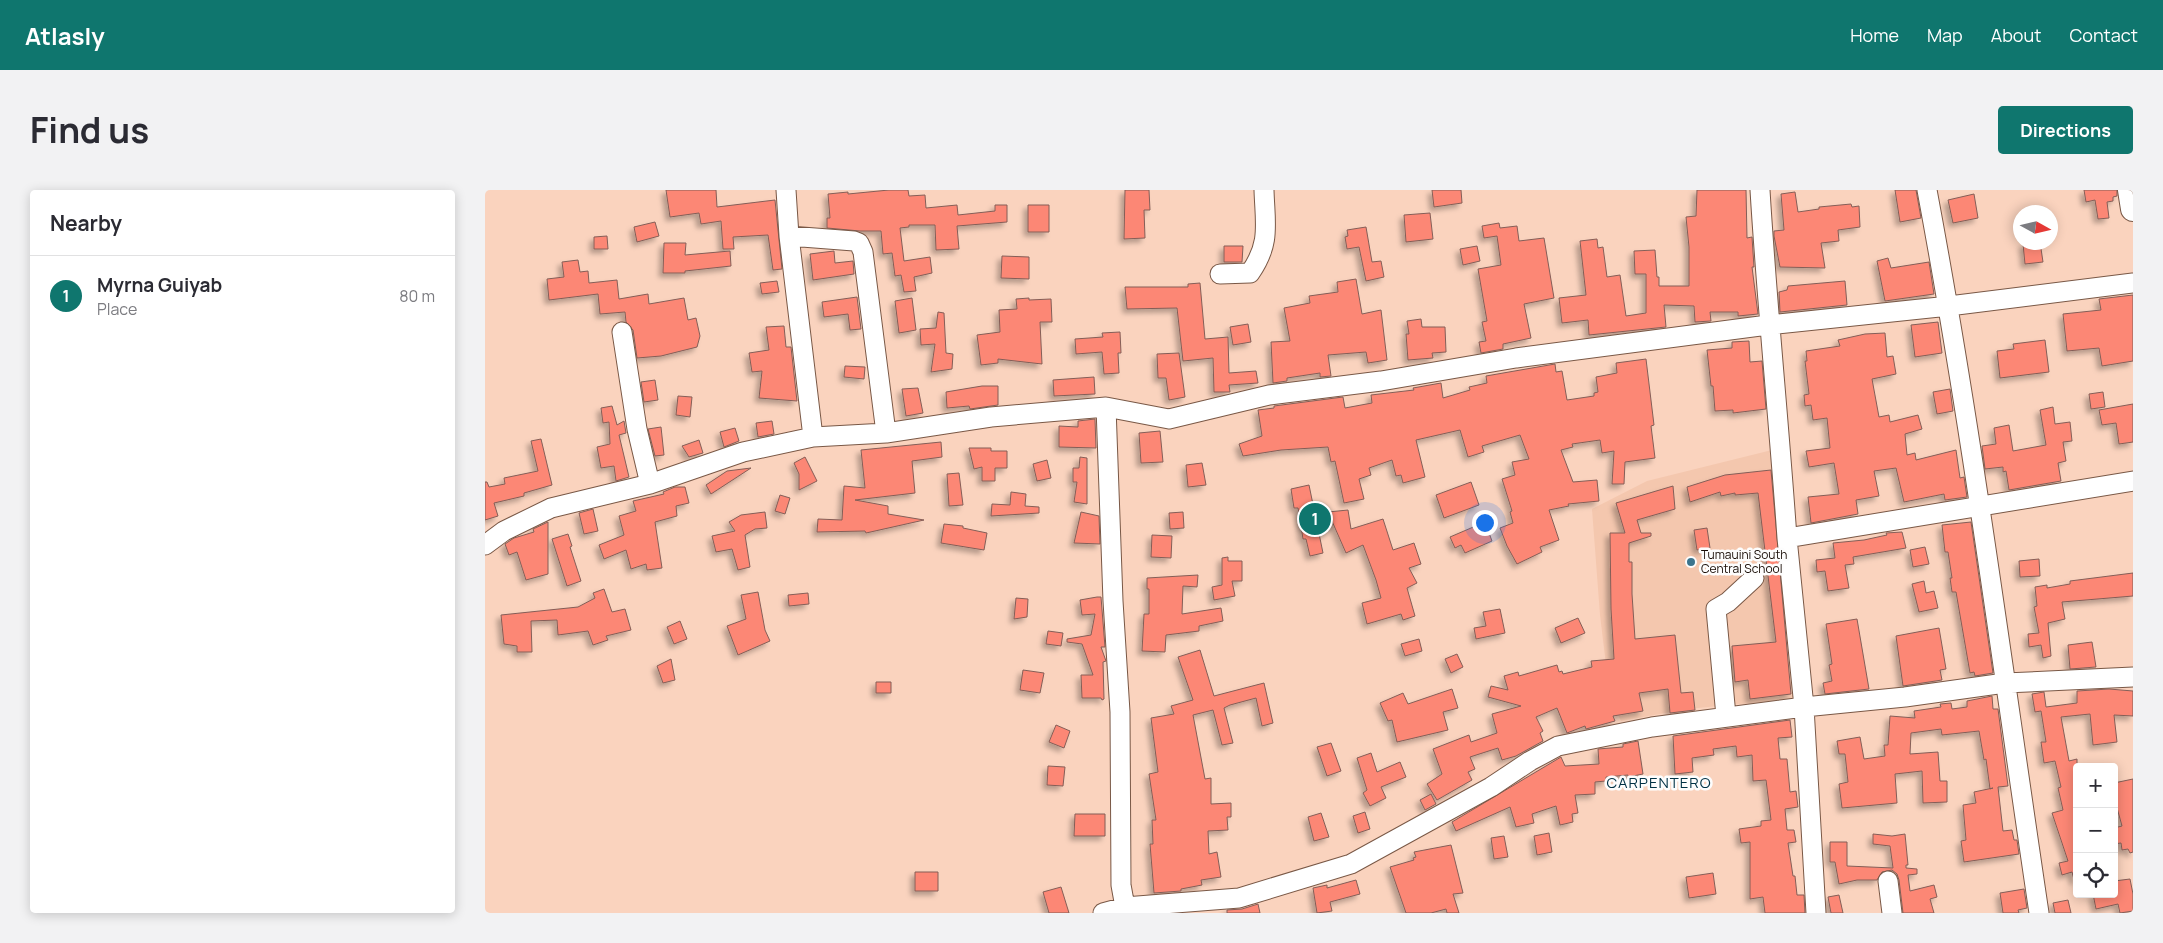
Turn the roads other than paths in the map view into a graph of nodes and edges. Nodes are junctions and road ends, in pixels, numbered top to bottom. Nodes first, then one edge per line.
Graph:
1 (786, 190) edge
2 (1265, 190) edge
3 (1760, 190) edge
4 (1927, 190) edge
5 (2130, 190) edge
6 (2133, 209) edge
7 (789, 236) junction
8 (1220, 274) dead end
9 (2133, 283) edge
10 (1949, 306) junction
11 (1768, 325) junction
12 (622, 332) dead end
13 (1106, 407) junction
14 (886, 433) junction
15 (813, 437) junction
16 (2133, 481) edge
17 (650, 484) junction
18 (1979, 508) junction
19 (1787, 538) junction
20 (485, 545) edge
21 (1754, 578) dead end
22 (2133, 677) edge
23 (2005, 683) junction
24 (1804, 707) junction
25 (1726, 716) junction
26 (1888, 882) dead end
27 (1125, 907) junction
28 (1103, 913) edge
29 (1816, 913) edge
30 (1893, 913) edge
31 (2039, 913) edge

1 - 7 street
2 - 8 street
3 - 11 street
4 - 10 street
5 - 6 main road
7 - 14 street
7 - 15 street
9 - 10 street
10 - 11 street
10 - 18 street
11 - 13 street
11 - 19 street
12 - 17 street
13 - 14 street
13 - 27 street
14 - 15 street
15 - 17 street
16 - 18 street
17 - 20 street
18 - 19 street
18 - 23 street
19 - 24 street
21 - 25 street
22 - 23 street
23 - 24 street
23 - 31 street
24 - 25 street
24 - 29 street
25 - 27 street
26 - 30 street
27 - 28 street

